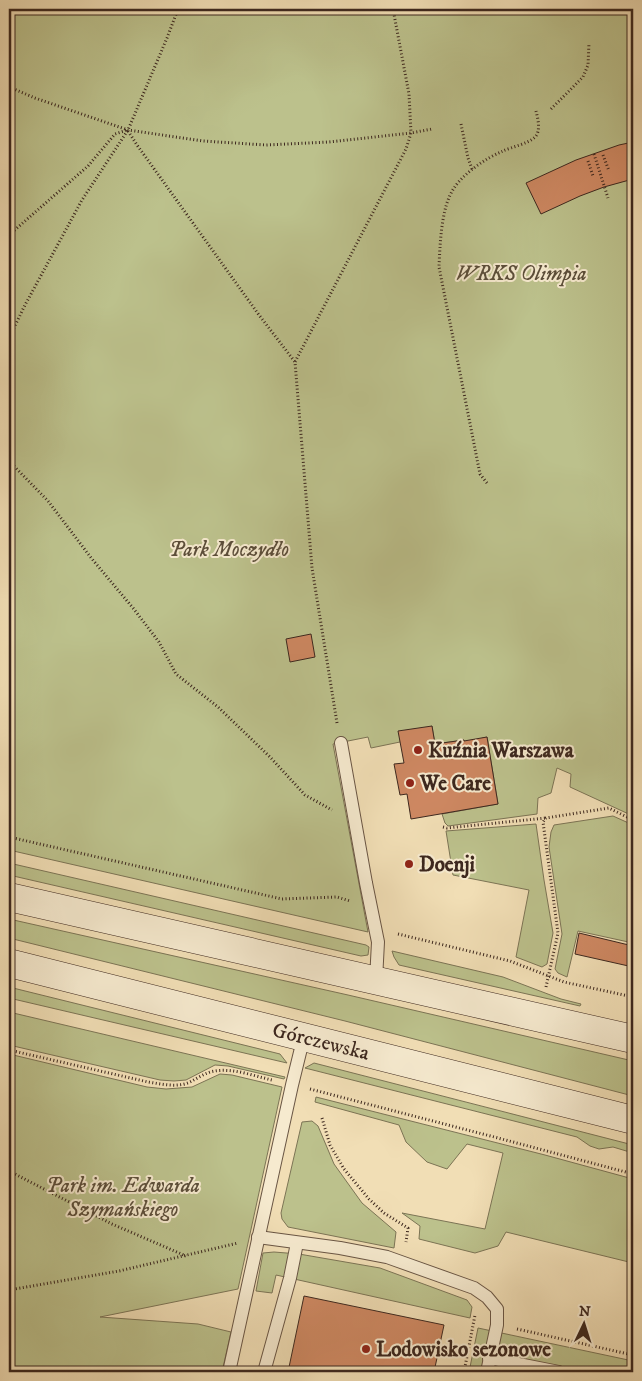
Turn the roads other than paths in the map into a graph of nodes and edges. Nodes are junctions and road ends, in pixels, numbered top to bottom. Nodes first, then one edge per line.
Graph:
1 (341, 743) road end
2 (9, 896) edge
3 (9, 963) edge
4 (376, 980) junction
5 (304, 1036) junction
6 (633, 1039) edge
7 (633, 1120) edge
8 (258, 1237) junction
9 (297, 1243) junction
10 (489, 1358) junction
11 (229, 1372) edge
12 (264, 1372) edge
13 (486, 1372) edge
14 (559, 1372) edge

1 - 4 lane
2 - 4 main road
3 - 5 main road, Górczewska
4 - 6 main road
5 - 7 main road, Górczewska
5 - 8 lane
8 - 9 lane
8 - 11 lane
9 - 10 lane
9 - 12 lane
10 - 13 lane
10 - 14 lane

